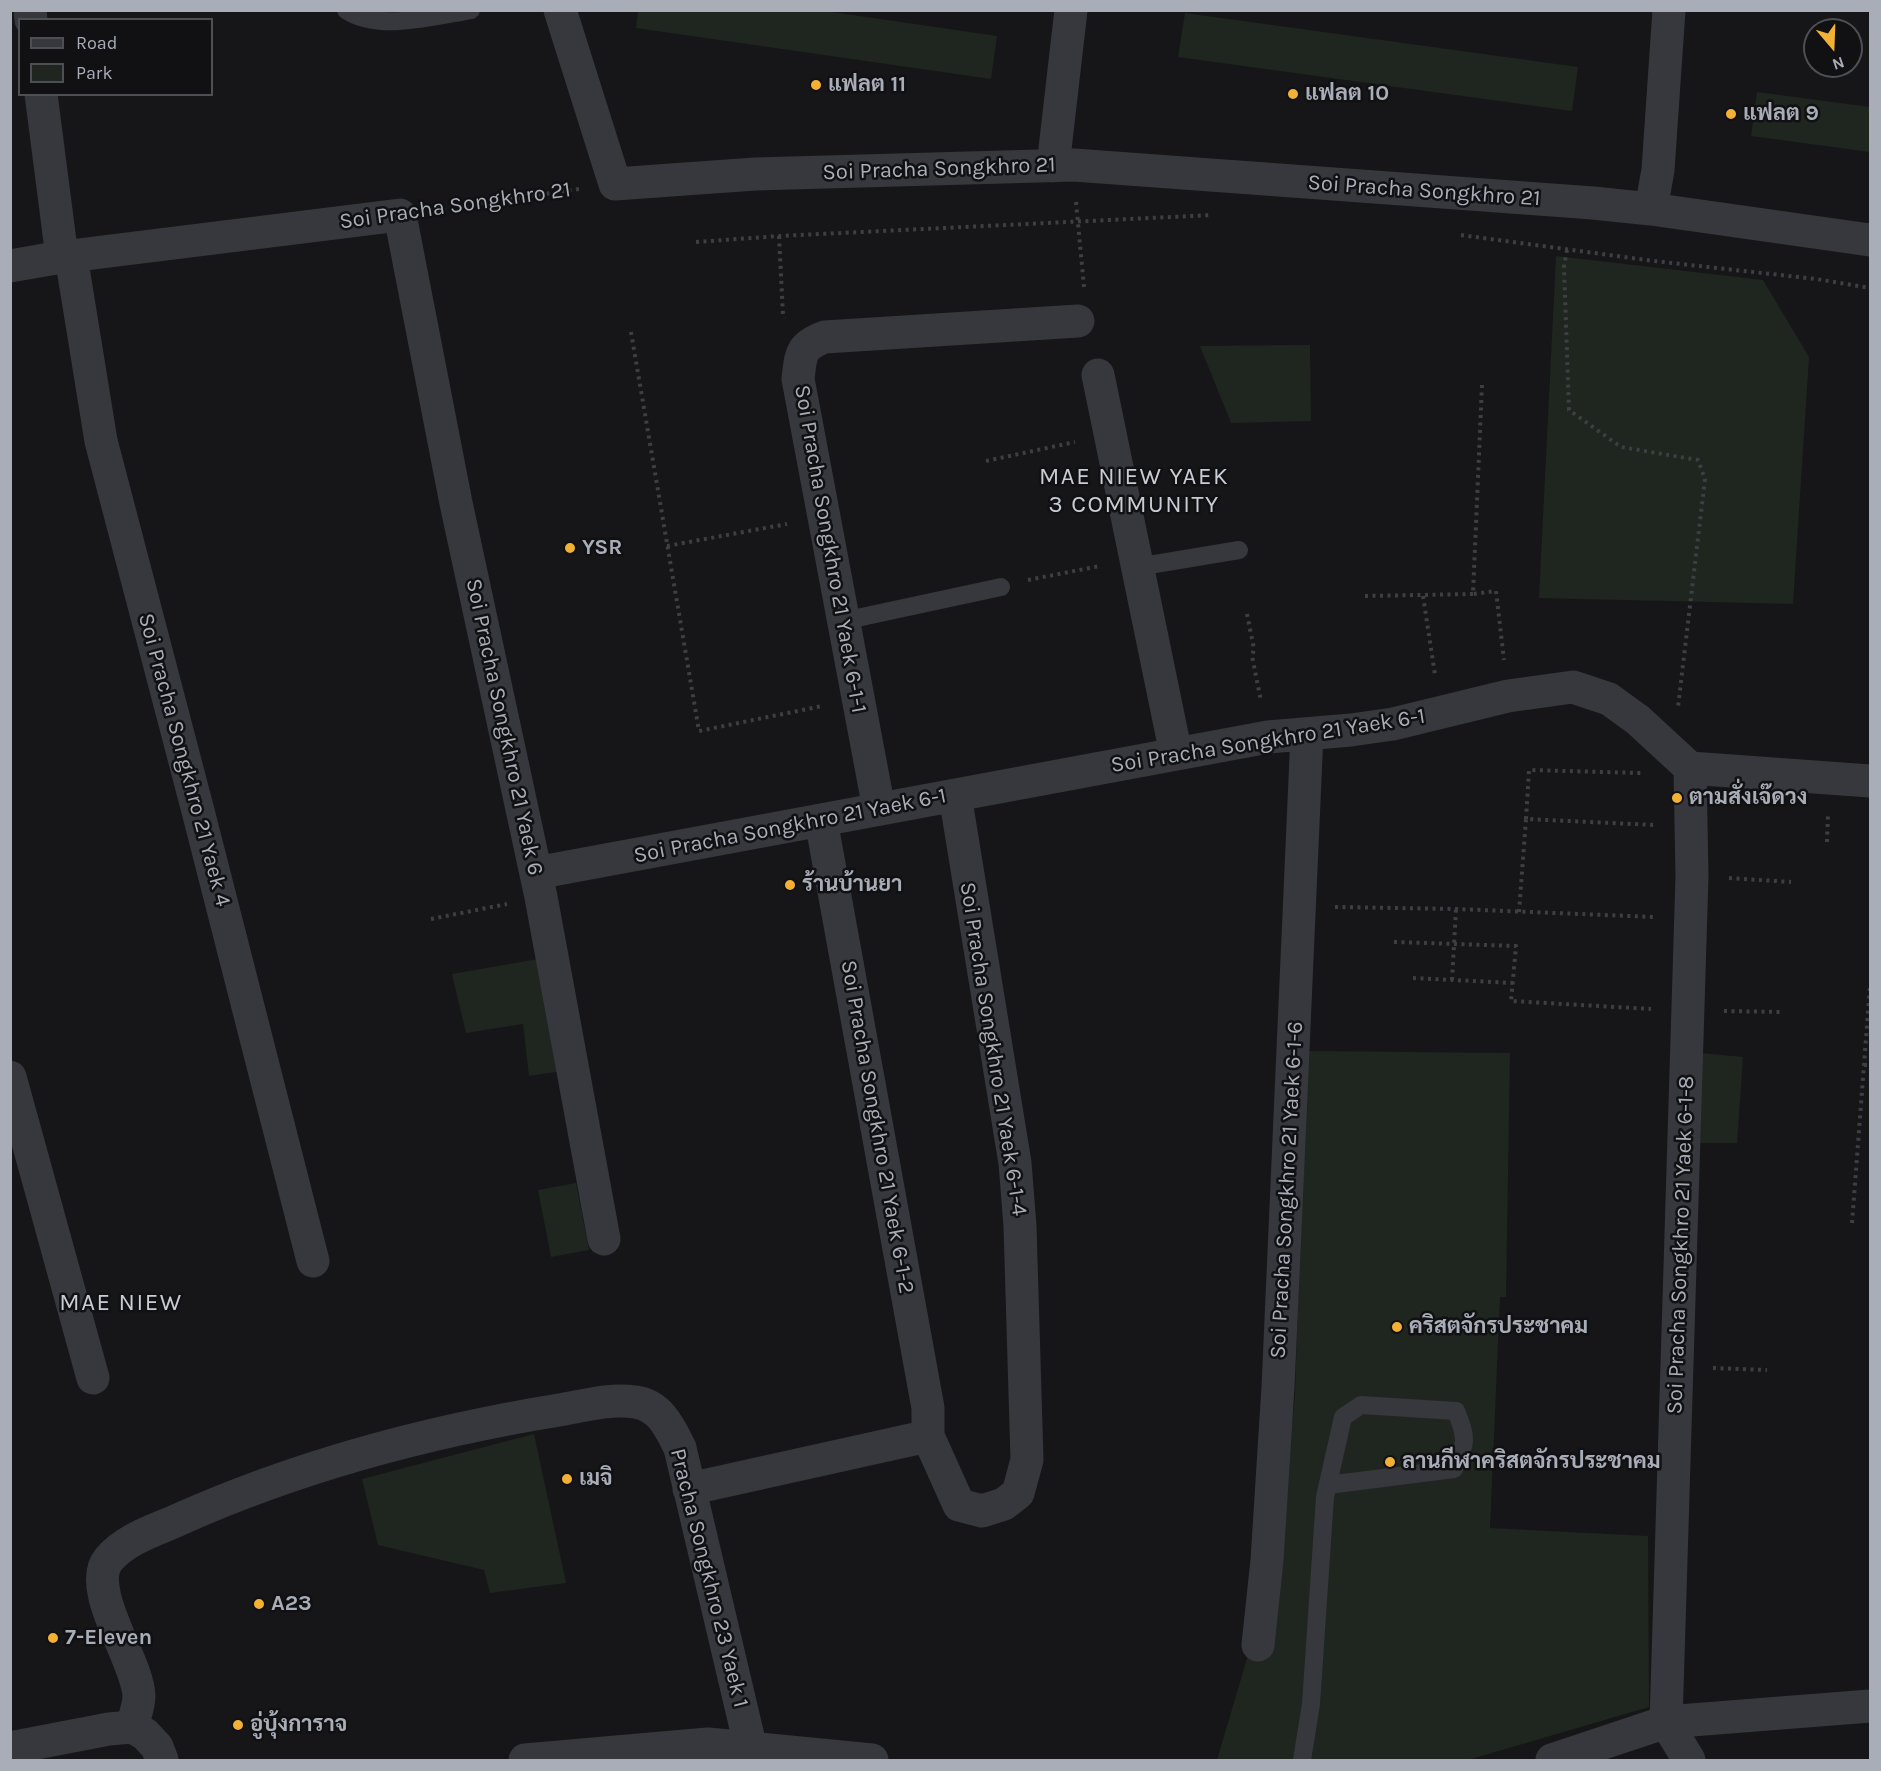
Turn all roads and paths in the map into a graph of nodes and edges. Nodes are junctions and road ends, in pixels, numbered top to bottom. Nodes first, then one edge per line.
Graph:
1 (346, 10) edge
2 (471, 10) edge
3 (560, 10) edge
4 (1071, 10) edge
5 (1669, 10) edge
6 (41, 96) edge
7 (1063, 166) junction
8 (615, 184) junction
9 (1651, 209) junction
10 (1220, 214) dead end
11 (400, 215) junction
12 (1078, 222) junction
13 (1461, 235) dead end
14 (779, 236) junction
15 (1870, 240) edge
16 (696, 242) dead end
17 (1567, 250) junction
18 (67, 257) junction
19 (10, 266) edge
20 (1870, 288) edge
21 (1081, 306) joint
22 (632, 332) dead end
23 (808, 346) junction
24 (1098, 375) dead end
25 (1482, 385) dead end
26 (1111, 434) junction
27 (986, 461) dead end
28 (823, 518) junction
29 (667, 546) junction
30 (1239, 550) dead end
31 (1137, 563) junction
32 (1024, 581) dead end
33 (1001, 587) dead end
34 (1473, 594) junction
35 (1365, 596) dead end
36 (1423, 596) junction
37 (1247, 614) dead end
38 (843, 621) junction
39 (1508, 696) junction
40 (858, 699) junction
41 (1441, 712) junction
42 (1307, 734) junction
43 (1268, 737) junction
44 (1176, 754) junction
45 (1682, 760) junction
46 (1870, 781) edge
47 (955, 795) junction
48 (879, 809) junction
49 (821, 819) junction
50 (1526, 819) junction
51 (1691, 827) junction
52 (1692, 876) junction
53 (1791, 882) dead end
54 (538, 885) junction
55 (1300, 908) junction
56 (1455, 909) junction
57 (1519, 912) junction
58 (431, 919) dead end
59 (1691, 919) junction
60 (1394, 942) dead end
61 (1454, 944) junction
62 (1413, 978) dead end
63 (1452, 980) junction
64 (1513, 983) junction
65 (1870, 986) edge
66 (1688, 1009) junction
67 (1780, 1012) dead end
68 (1864, 1065) junction
69 (1870, 1065) edge
70 (10, 1077) edge
71 (1852, 1223) dead end
72 (604, 1239) dead end
73 (313, 1262) dead end
74 (1677, 1366) junction
75 (1767, 1370) dead end
76 (93, 1378) dead end
77 (928, 1436) junction
78 (1328, 1485) junction
79 (689, 1489) junction
80 (1258, 1645) dead end
81 (1870, 1706) edge
82 (1666, 1722) junction
83 (132, 1727) junction
84 (10, 1748) edge
85 (751, 1749) junction
86 (162, 1761) edge
87 (525, 1761) edge
88 (872, 1761) edge
89 (1302, 1761) edge
90 (1552, 1761) edge
91 (1689, 1761) edge

1 - 2 lane
3 - 8 street
4 - 7 street
5 - 9 street
6 - 18 street, Soi Pracha Songkhro 21 Yaek 4
7 - 8 street, Soi Pracha Songkhro 21
7 - 9 street, Soi Pracha Songkhro 21
7 - 12 path
8 - 11 path, Soi Pracha Songkhro 21
9 - 15 street, Soi Pracha Songkhro 21
10 - 12 path
11 - 18 street, Soi Pracha Songkhro 21
11 - 54 street, Soi Pracha Songkhro 21 Yaek 6
12 - 14 path
12 - 21 path
13 - 17 path
14 - 16 path
14 - 23 path
17 - 20 path
17 - 45 path
18 - 19 street, Soi Pracha Songkhro 21
18 - 73 street, Soi Pracha Songkhro 21 Yaek 4
21 - 23 street
22 - 29 path
23 - 28 street, Soi Pracha Songkhro 21 Yaek 6-1-1
24 - 26 street
25 - 34 path
26 - 27 path
26 - 31 street
28 - 29 path
28 - 38 street, Soi Pracha Songkhro 21 Yaek 6-1-1
29 - 40 path
30 - 31 lane
31 - 32 path
31 - 44 street
33 - 38 lane
34 - 36 path
34 - 39 path
35 - 36 path
36 - 41 path
37 - 43 path
38 - 40 street, Soi Pracha Songkhro 21 Yaek 6-1-1
39 - 41 street, Soi Pracha Songkhro 21 Yaek 6-1
39 - 45 street, Soi Pracha Songkhro 21 Yaek 6-1
40 - 48 street, Soi Pracha Songkhro 21 Yaek 6-1-1
41 - 42 street, Soi Pracha Songkhro 21 Yaek 6-1
42 - 43 street, Soi Pracha Songkhro 21 Yaek 6-1
42 - 55 street, Soi Pracha Songkhro 21 Yaek 6-1-6
43 - 44 street, Soi Pracha Songkhro 21 Yaek 6-1
44 - 47 street, Soi Pracha Songkhro 21 Yaek 6-1
45 - 46 street
45 - 50 path
45 - 51 street, Soi Pracha Songkhro 21 Yaek 6-1-8
47 - 48 street, Soi Pracha Songkhro 21 Yaek 6-1
47 - 77 street, Soi Pracha Songkhro 21 Yaek 6-1-4
48 - 49 street, Soi Pracha Songkhro 21 Yaek 6-1
49 - 54 street, Soi Pracha Songkhro 21 Yaek 6-1
49 - 77 street, Soi Pracha Songkhro 21 Yaek 6-1-2
50 - 51 path
50 - 57 path
51 - 52 street, Soi Pracha Songkhro 21 Yaek 6-1-8
52 - 53 path
52 - 59 street, Soi Pracha Songkhro 21 Yaek 6-1-8
54 - 58 path
54 - 72 street, Soi Pracha Songkhro 21 Yaek 6
55 - 56 path
55 - 80 street, Soi Pracha Songkhro 21 Yaek 6-1-6
56 - 57 path
56 - 61 path
57 - 59 path
59 - 66 street, Soi Pracha Songkhro 21 Yaek 6-1-8
60 - 61 path
61 - 63 path
61 - 64 path
62 - 63 path
63 - 64 path
64 - 66 path
65 - 68 path
66 - 67 path
66 - 74 street, Soi Pracha Songkhro 21 Yaek 6-1-8
68 - 69 path
68 - 71 path
70 - 76 street
74 - 75 path
74 - 82 street, Soi Pracha Songkhro 21 Yaek 6-1-8
77 - 79 street
78 - 78 lane
78 - 89 lane
79 - 83 street, Pracha Songkhro 23 Yaek 1
79 - 85 street, Pracha Songkhro 23 Yaek 1
81 - 82 street
82 - 90 street
82 - 91 street
83 - 84 street
83 - 86 street
85 - 87 street
85 - 88 street

